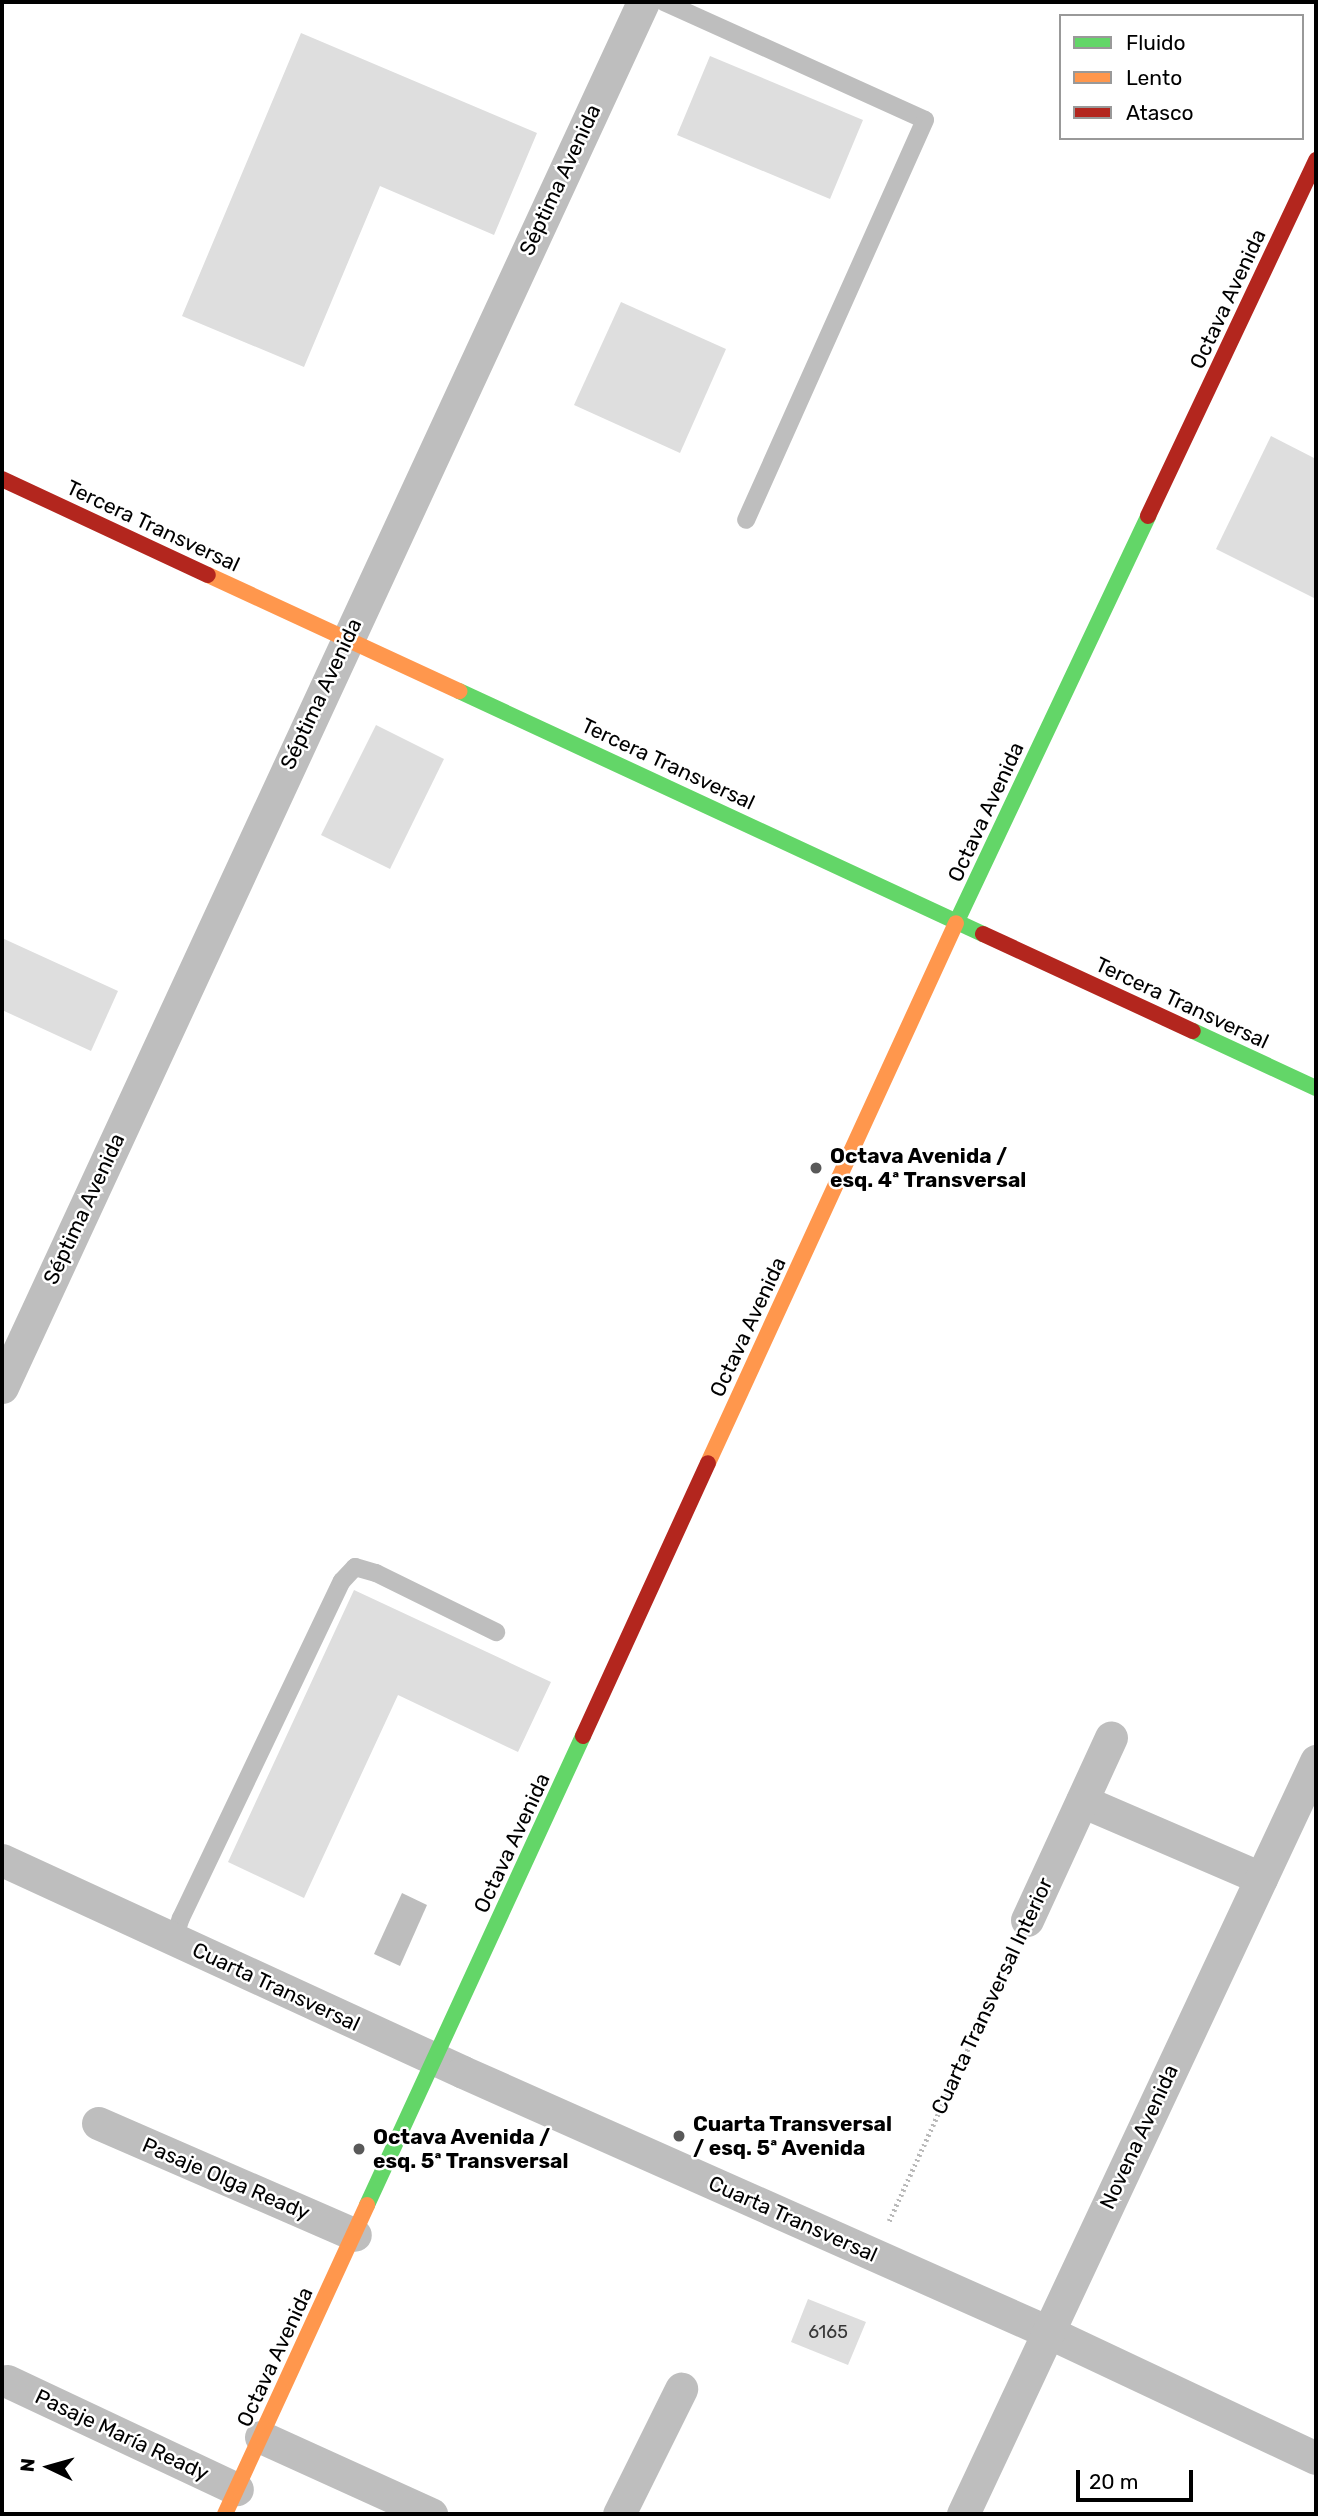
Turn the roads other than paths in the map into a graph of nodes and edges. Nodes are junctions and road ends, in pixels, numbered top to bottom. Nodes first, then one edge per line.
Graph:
1 (643, 2) edge
2 (664, 2) edge
3 (1316, 160) edge
4 (2, 479) edge
5 (746, 520) dead end
6 (347, 638) junction
7 (957, 922) junction
8 (1316, 1088) edge
9 (2, 1387) edge
10 (496, 1632) dead end
11 (1111, 1737) dead end
12 (1316, 1761) edge
13 (1082, 1801) junction
14 (1307, 1806) edge
15 (2, 1860) edge
16 (1261, 1878) junction
17 (1027, 1920) road end
18 (174, 1940) junction
19 (436, 2060) junction
20 (98, 2123) dead end
21 (355, 2235) junction
22 (1048, 2332) junction
23 (7, 2381) dead end
24 (681, 2389) dead end
25 (261, 2437) junction
26 (1316, 2458) edge
27 (231, 2502) edge
28 (431, 2514) edge
29 (619, 2514) edge
30 (963, 2514) edge

1 - 6 street, Séptima Avenida
2 - 5 lane
3 - 7 street, Octava Avenida
4 - 6 street, Tercera Transversal
6 - 7 street, Tercera Transversal
6 - 9 street, Séptima Avenida
7 - 8 street, Tercera Transversal
7 - 19 street, Octava Avenida
10 - 18 lane
11 - 13 street, Cuarta Transversal Interior
12 - 14 street, Novena Avenida
13 - 16 street
13 - 17 street, Cuarta Transversal Interior
14 - 16 street, Novena Avenida
15 - 18 street, Cuarta Transversal
16 - 22 street, Novena Avenida
18 - 19 street, Cuarta Transversal
19 - 21 street, Octava Avenida
19 - 22 street, Cuarta Transversal
20 - 21 street, Pasaje Olga Ready
21 - 25 street, Octava Avenida
22 - 26 street, Cuarta Transversal
22 - 30 street, Novena Avenida
23 - 27 street, Pasaje María Ready
24 - 29 street
25 - 27 street, Octava Avenida
25 - 28 street

